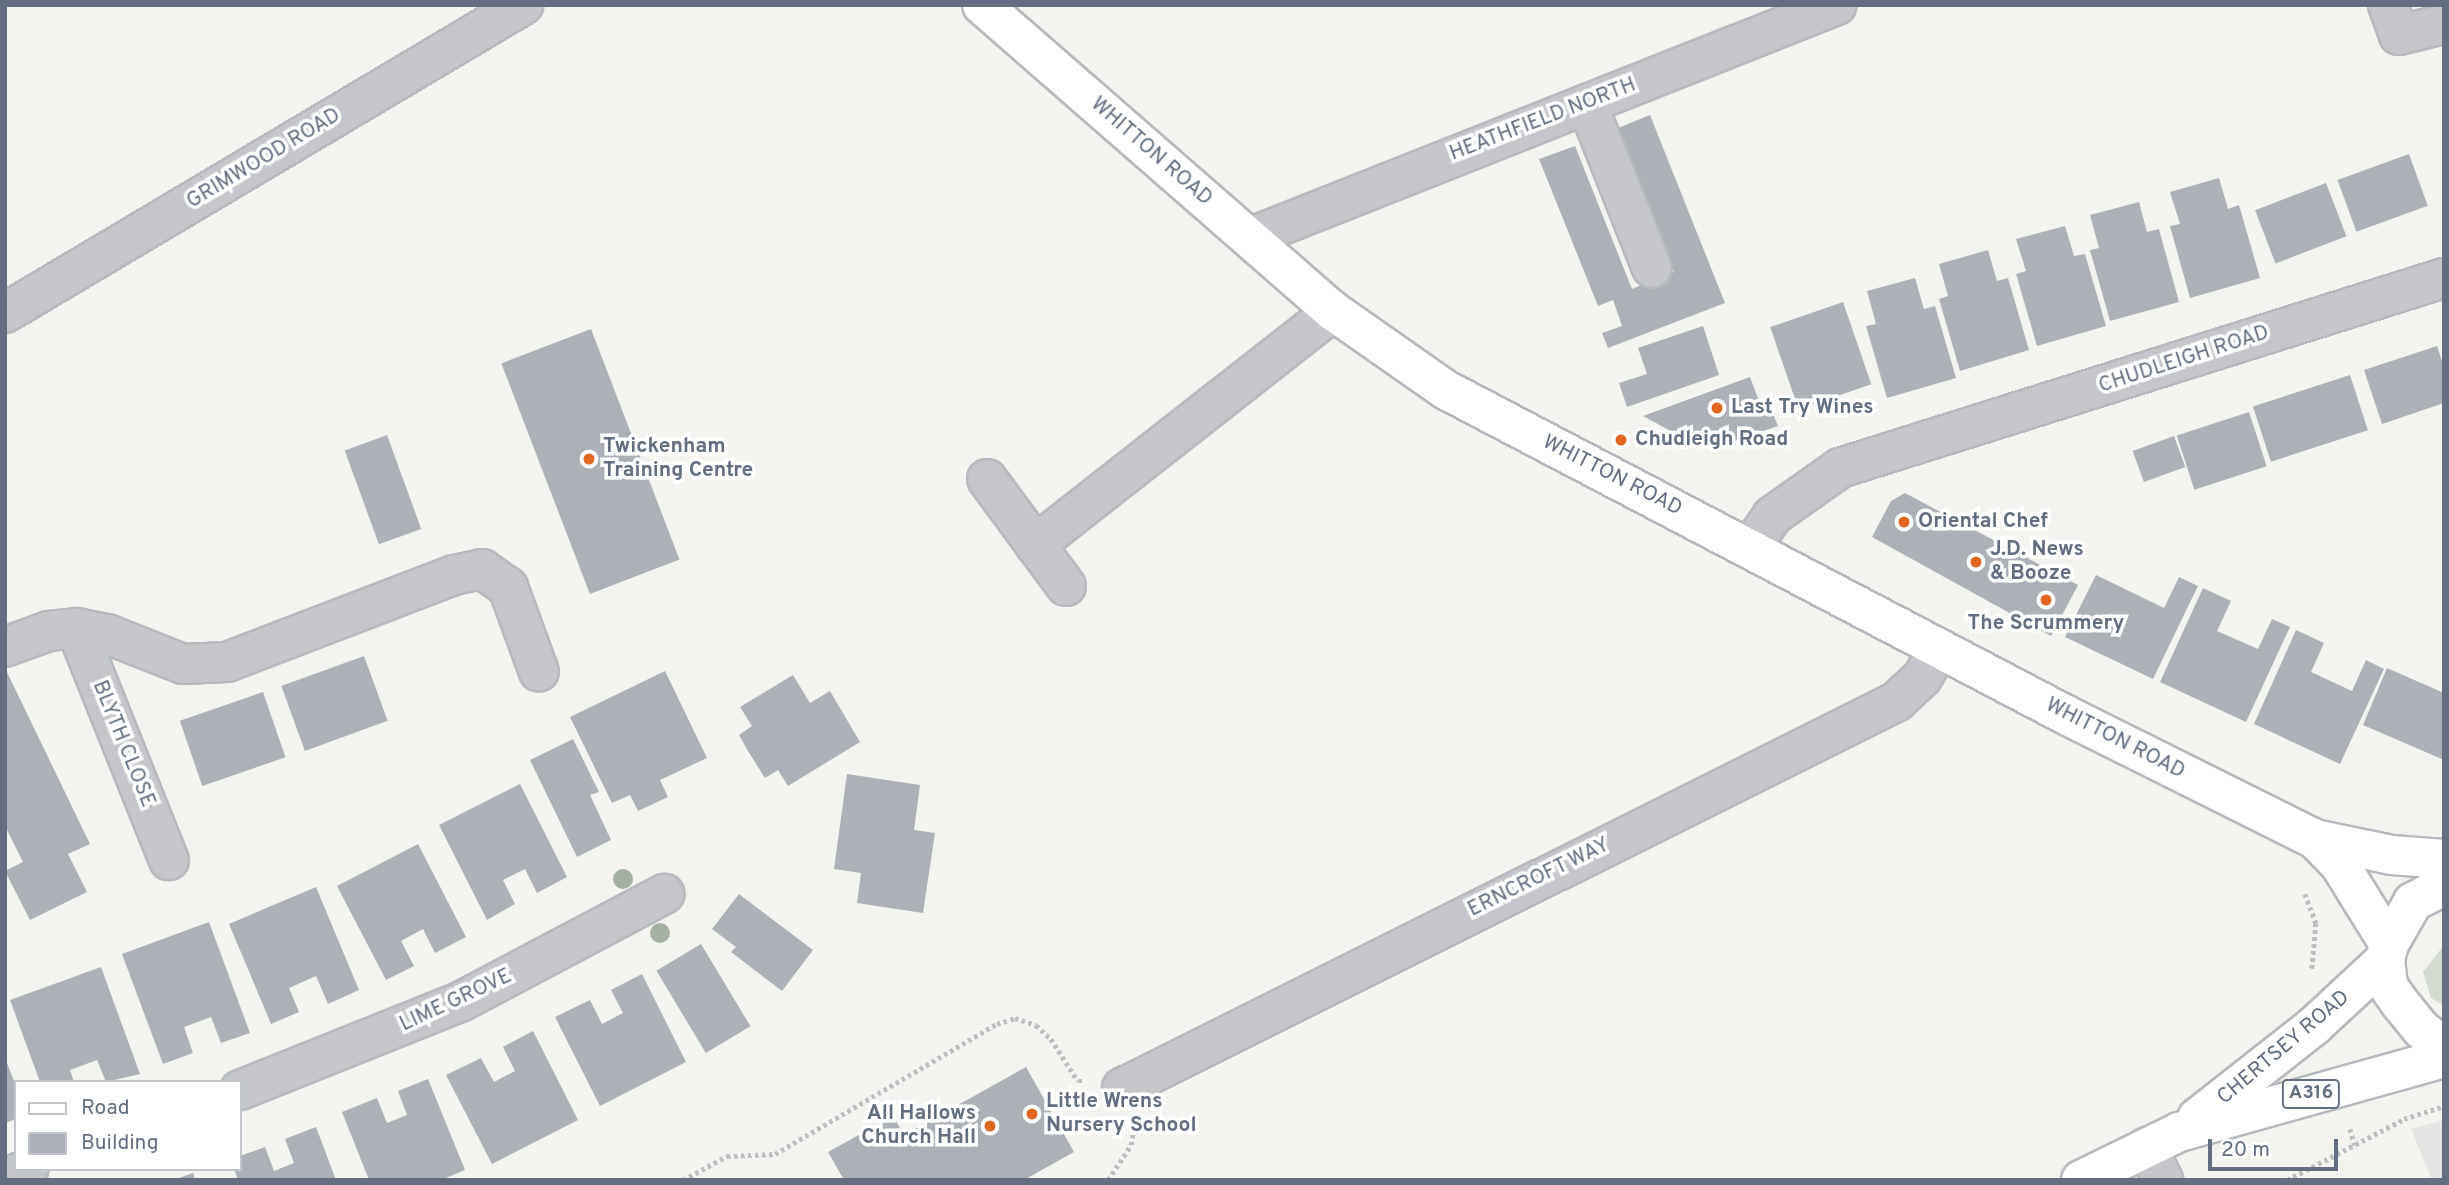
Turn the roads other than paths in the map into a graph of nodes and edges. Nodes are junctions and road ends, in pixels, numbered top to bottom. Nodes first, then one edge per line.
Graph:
1 (523, 5) edge
2 (982, 5) edge
3 (1837, 5) edge
4 (2388, 5) edge
5 (2444, 24) edge
6 (1587, 104) junction
7 (1249, 238) junction
8 (1652, 268) dead end
9 (2444, 278) edge
10 (1333, 311) junction
11 (5, 313) edge
12 (987, 479) dead end
13 (1035, 545) junction
14 (1750, 548) junction
15 (1066, 586) dead end
16 (76, 628) junction
17 (5, 647) edge
18 (1939, 649) junction
19 (539, 672) dead end
20 (2315, 839) junction
21 (2444, 859) edge
22 (169, 860) dead end
23 (2444, 886) edge
24 (664, 894) dead end
25 (2387, 952) junction
26 (2444, 1047) edge
27 (2444, 1058) edge
28 (1122, 1088) road end
29 (242, 1089) edge
30 (2163, 1153) edge
31 (23, 1171) edge
32 (5, 1178) edge
33 (2081, 1180) edge

1 - 11 street, GRIMWOOD ROAD
2 - 7 main road, WHITTON ROAD
3 - 6 street, HEATHFIELD NORTH
4 - 5 street
6 - 7 street, HEATHFIELD NORTH
6 - 8 street
7 - 10 main road, WHITTON ROAD
9 - 14 street, CHUDLEIGH ROAD
10 - 13 street
10 - 14 main road, WHITTON ROAD
12 - 13 street
13 - 15 street
14 - 18 main road, WHITTON ROAD
16 - 17 street
16 - 19 street
16 - 22 street, BLYTH CLOSE
18 - 20 main road, WHITTON ROAD
18 - 28 street, ERNCROFT WAY
20 - 21 main road, WHITTON ROAD
20 - 25 main road, WHITTON ROAD
23 - 25 main road, CHERTSEY ROAD
24 - 29 street, LIME GROVE
25 - 26 main road, WHITTON ROAD
25 - 30 main road, CHERTSEY ROAD / A316
27 - 30 main road, CHERTSEY ROAD / A316
30 - 33 main road, CHERTSEY ROAD / A316
31 - 32 street

